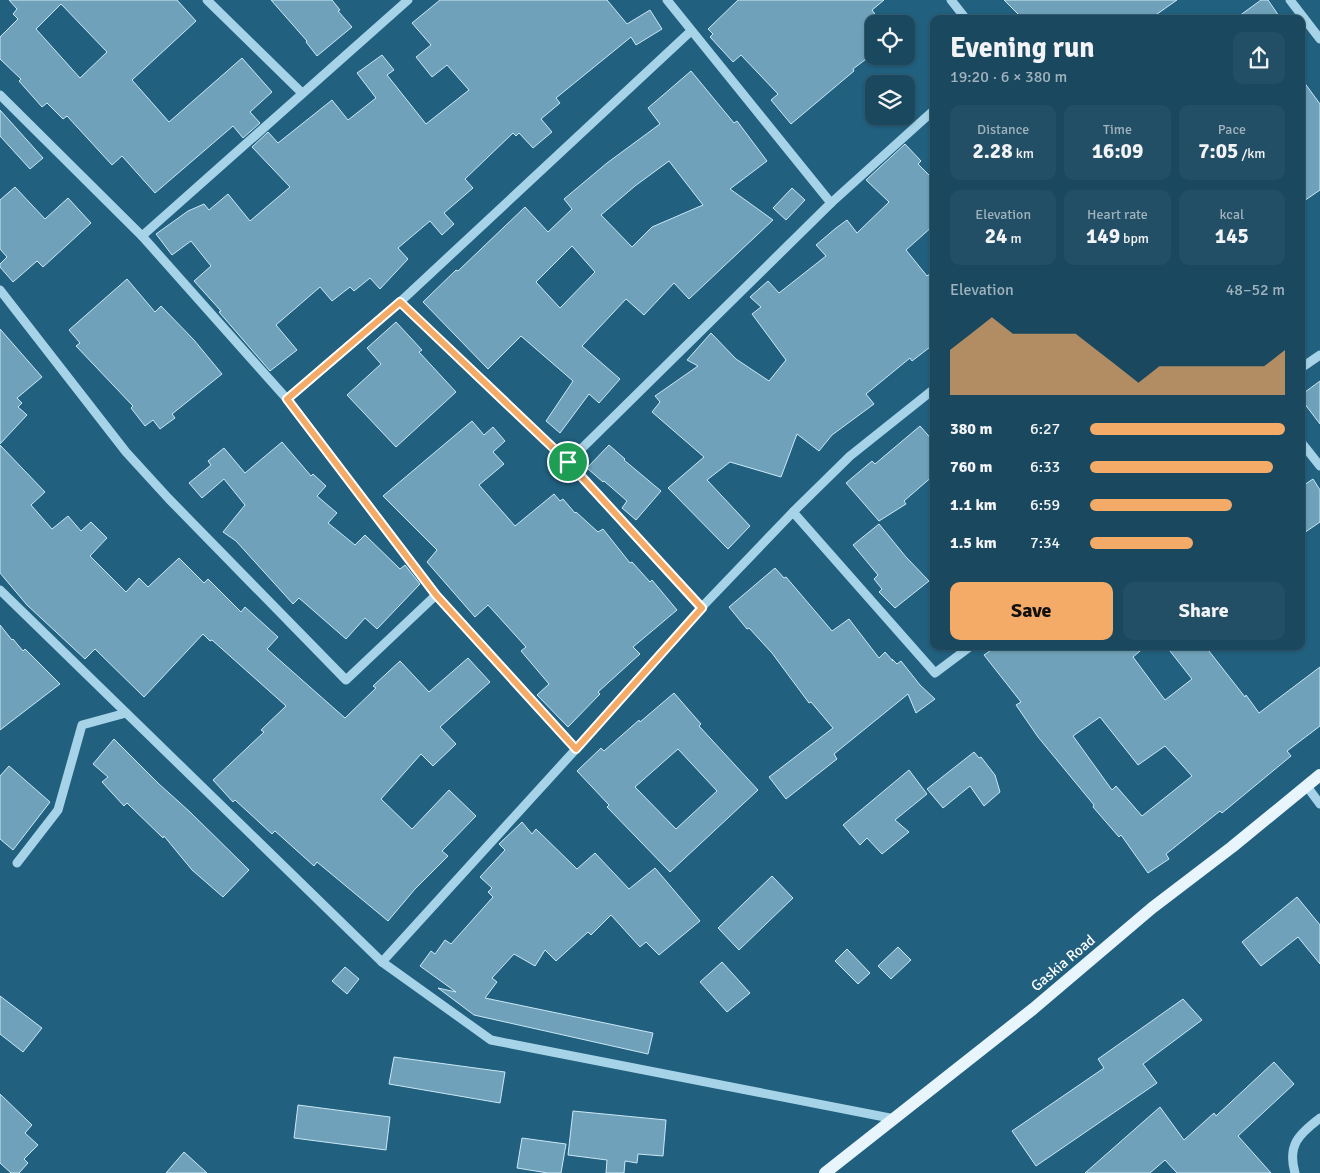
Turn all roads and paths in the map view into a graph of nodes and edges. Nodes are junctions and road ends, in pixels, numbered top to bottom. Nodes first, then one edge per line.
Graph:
1 (207, 0) edge
2 (408, 0) edge
3 (667, 0) edge
4 (951, 0) edge
5 (1290, 0) edge
6 (963, 15) edge
7 (1302, 15) edge
8 (1305, 18) edge
9 (691, 31) junction
10 (1318, 34) edge
11 (302, 93) junction
12 (0, 95) edge
13 (930, 114) edge
14 (831, 203) junction
15 (142, 236) junction
16 (0, 290) edge
17 (400, 302) junction
18 (1320, 355) edge
19 (1305, 365) edge
20 (930, 392) edge
21 (287, 399) junction
22 (1305, 447) edge
23 (568, 462) junction
24 (1320, 466) edge
25 (793, 512) junction
26 (0, 590) edge
27 (436, 595) junction
28 (702, 608) junction
29 (966, 650) edge
30 (126, 713) junction
31 (576, 749) junction
32 (1320, 775) edge
33 (1306, 786) junction
34 (1320, 804) edge
35 (17, 862) dead end
36 (382, 962) junction
37 (1320, 1118) edge
38 (895, 1119) junction
39 (825, 1173) edge
40 (1295, 1173) edge

1 - 11 street
2 - 11 street
3 - 9 street
4 - 6 street
5 - 7 street
8 - 10 street
9 - 14 street
9 - 17 street
11 - 15 street
12 - 15 street
13 - 14 street
14 - 23 street
15 - 21 street
16 - 27 street
17 - 21 street
17 - 23 street
18 - 19 street
20 - 25 street
21 - 27 street
22 - 24 street
23 - 28 street
25 - 28 street
25 - 29 street
26 - 30 street
27 - 31 street
28 - 31 street
30 - 35 street
30 - 36 street
31 - 36 street
32 - 33 main road, Gaskia Road
33 - 34 street
33 - 38 main road, Gaskia Road
36 - 38 street
37 - 40 street
38 - 39 main road, Gaskia Road

